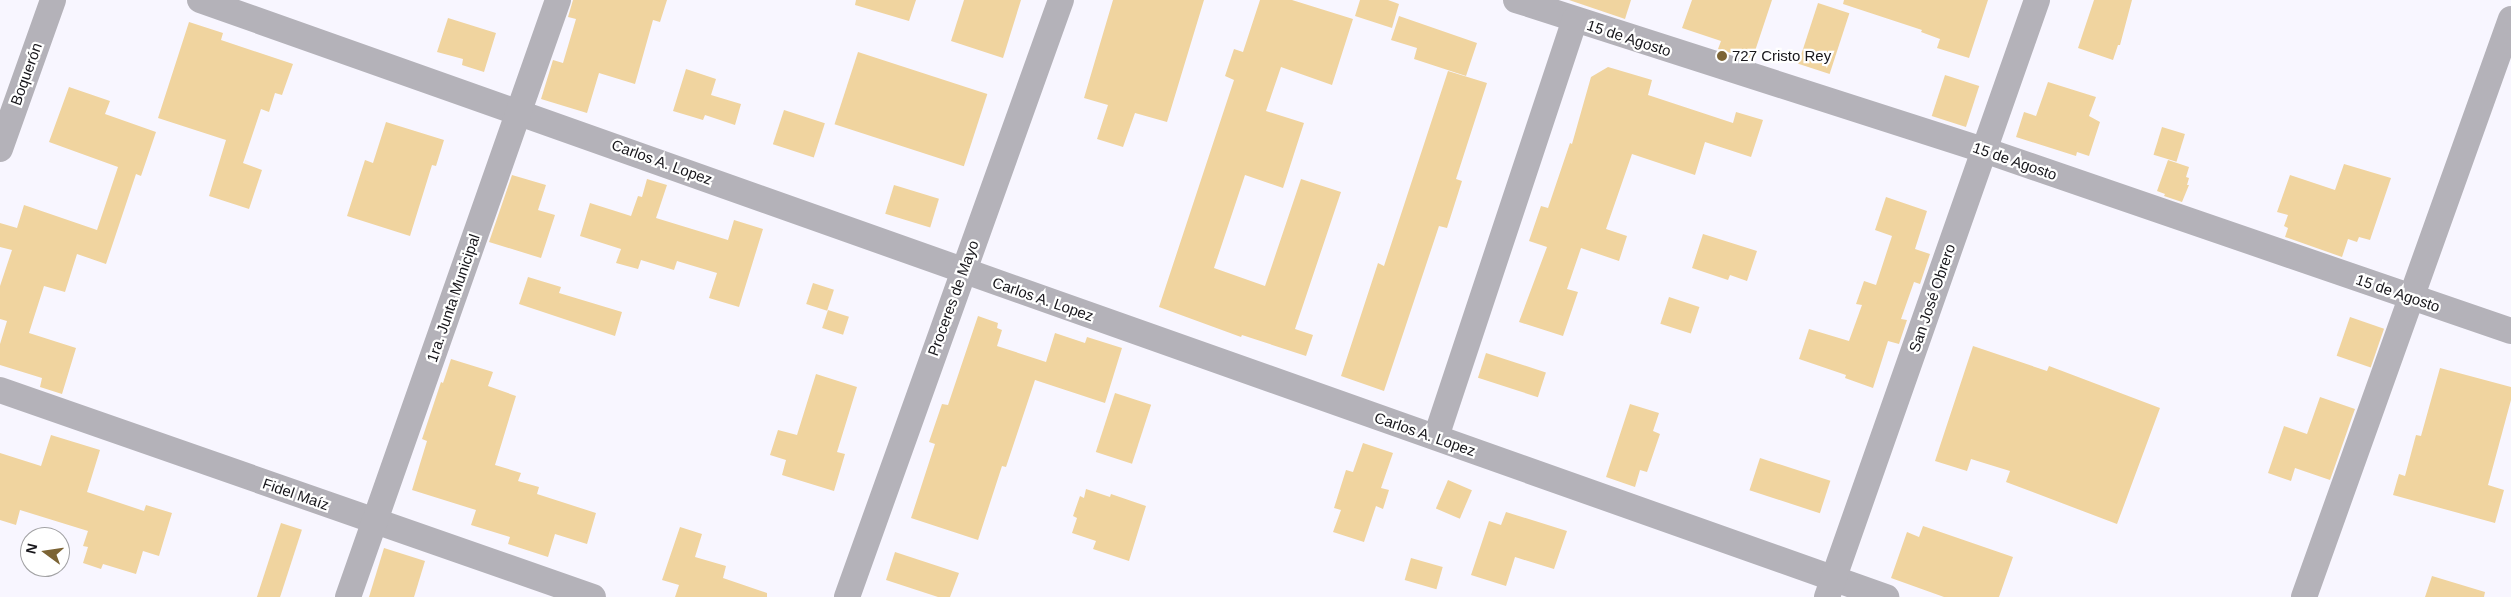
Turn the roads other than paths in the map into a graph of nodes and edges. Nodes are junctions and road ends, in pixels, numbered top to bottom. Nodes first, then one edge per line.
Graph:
1 (53, 0) edge
2 (200, 0) edge
3 (558, 0) edge
4 (1061, 0) edge
5 (1516, 0) edge
6 (2037, 0) edge
7 (1547, 5) edge
8 (1575, 20) junction
9 (2511, 20) edge
10 (519, 111) junction
11 (0, 149) edge
12 (1984, 150) junction
13 (963, 270) junction
14 (2411, 297) junction
15 (2511, 332) edge
16 (0, 390) edge
17 (1436, 437) junction
18 (374, 522) junction
19 (1830, 588) edge
20 (348, 597) edge
21 (593, 597) edge
22 (847, 597) edge
23 (1886, 597) edge
24 (2304, 597) edge

1 - 11 street, Boquerón
2 - 10 street, Carlos A. Lopez
3 - 10 street, 1ra. Junta Municipal
4 - 13 street, Proceres de Mayo
5 - 7 street, 15 de Agosto
6 - 12 street, San José Obrero
7 - 8 street, 15 de Agosto
8 - 12 street, 15 de Agosto
8 - 17 street
9 - 14 street
10 - 13 street, Carlos A. Lopez
10 - 18 street, 1ra. Junta Municipal
12 - 14 street, 15 de Agosto
12 - 19 street, San José Obrero
13 - 17 street, Carlos A. Lopez
13 - 22 street, Proceres de Mayo
14 - 15 street, 15 de Agosto
14 - 24 street
16 - 18 street, Fidel Maíz
17 - 19 street, Carlos A. Lopez
18 - 20 street, 1ra. Junta Municipal
18 - 21 street, Fidel Maíz
19 - 23 street, Carlos A. Lopez

